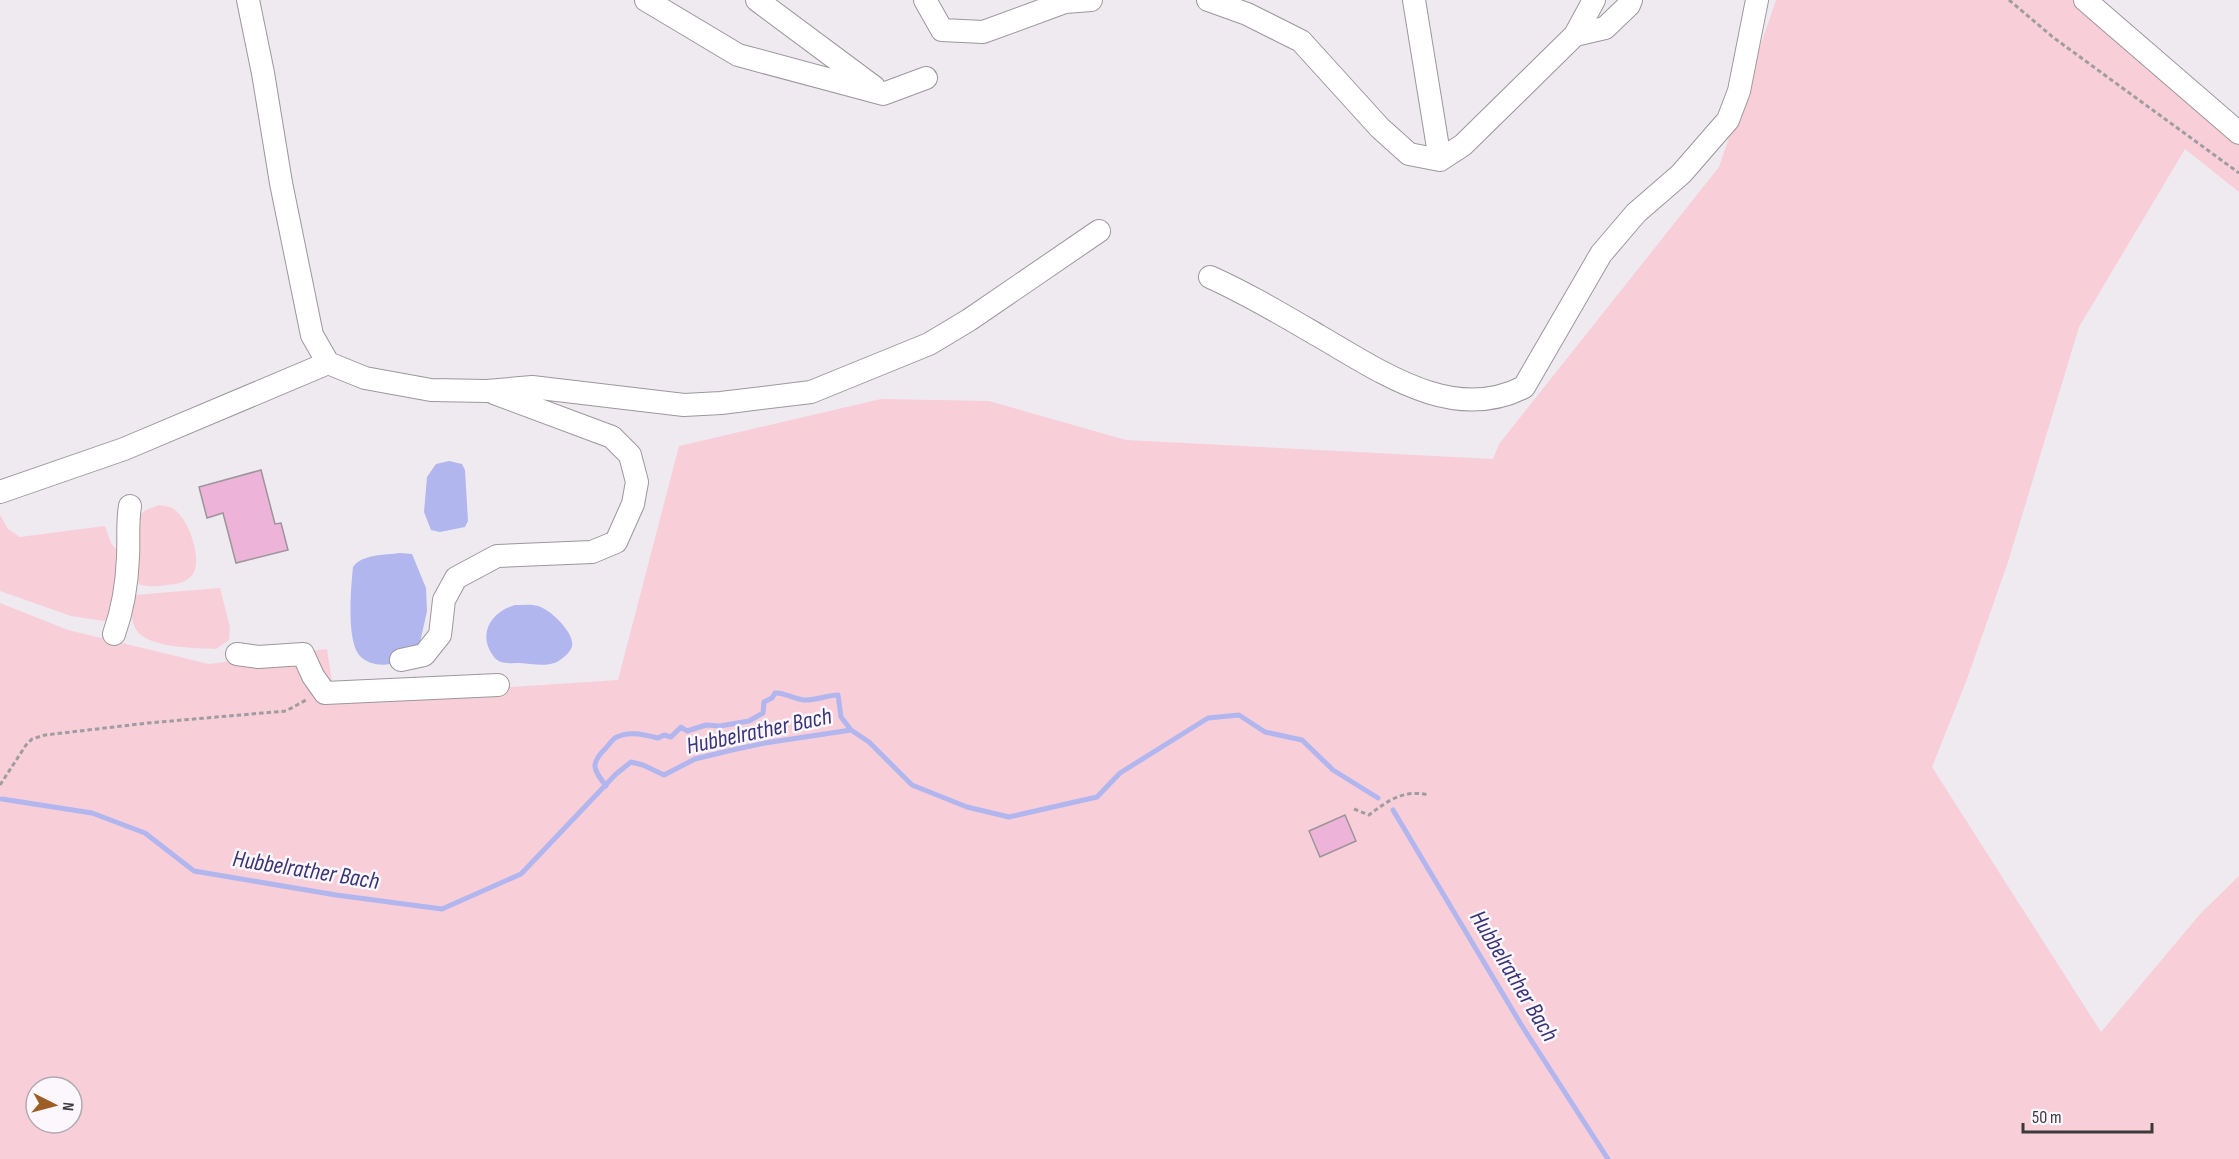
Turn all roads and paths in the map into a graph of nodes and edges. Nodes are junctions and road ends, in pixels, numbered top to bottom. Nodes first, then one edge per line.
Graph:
1 (248, 0) edge
2 (646, 0) edge
3 (757, 0) edge
4 (925, 0) edge
5 (1091, 0) edge
6 (1208, 0) edge
7 (1414, 0) edge
8 (1594, 0) edge
9 (1631, 0) edge
10 (1757, 0) edge
11 (2009, 0) edge
12 (2085, 0) edge
13 (1575, 35) junction
14 (926, 78) dead end
15 (883, 94) junction
16 (2239, 133) edge
17 (1440, 160) junction
18 (2239, 174) edge
19 (1099, 231) dead end
20 (1210, 277) dead end
21 (328, 363) junction
22 (487, 391) junction
23 (0, 492) edge
24 (129, 506) dead end
25 (114, 634) dead end
26 (237, 654) dead end
27 (401, 660) dead end
28 (498, 685) dead end
29 (325, 693) junction
30 (0, 785) edge
31 (1428, 795) dead end
32 (1354, 809) dead end

1 - 21 street
2 - 15 street
3 - 15 street
4 - 5 street
6 - 17 street
7 - 17 street
8 - 13 street
9 - 13 street
10 - 20 street
11 - 18 path
12 - 16 street
13 - 17 street
14 - 15 street
19 - 22 street
21 - 22 street
21 - 23 street
22 - 27 street
24 - 25 street
26 - 29 street
28 - 29 street
29 - 30 path
31 - 32 path

